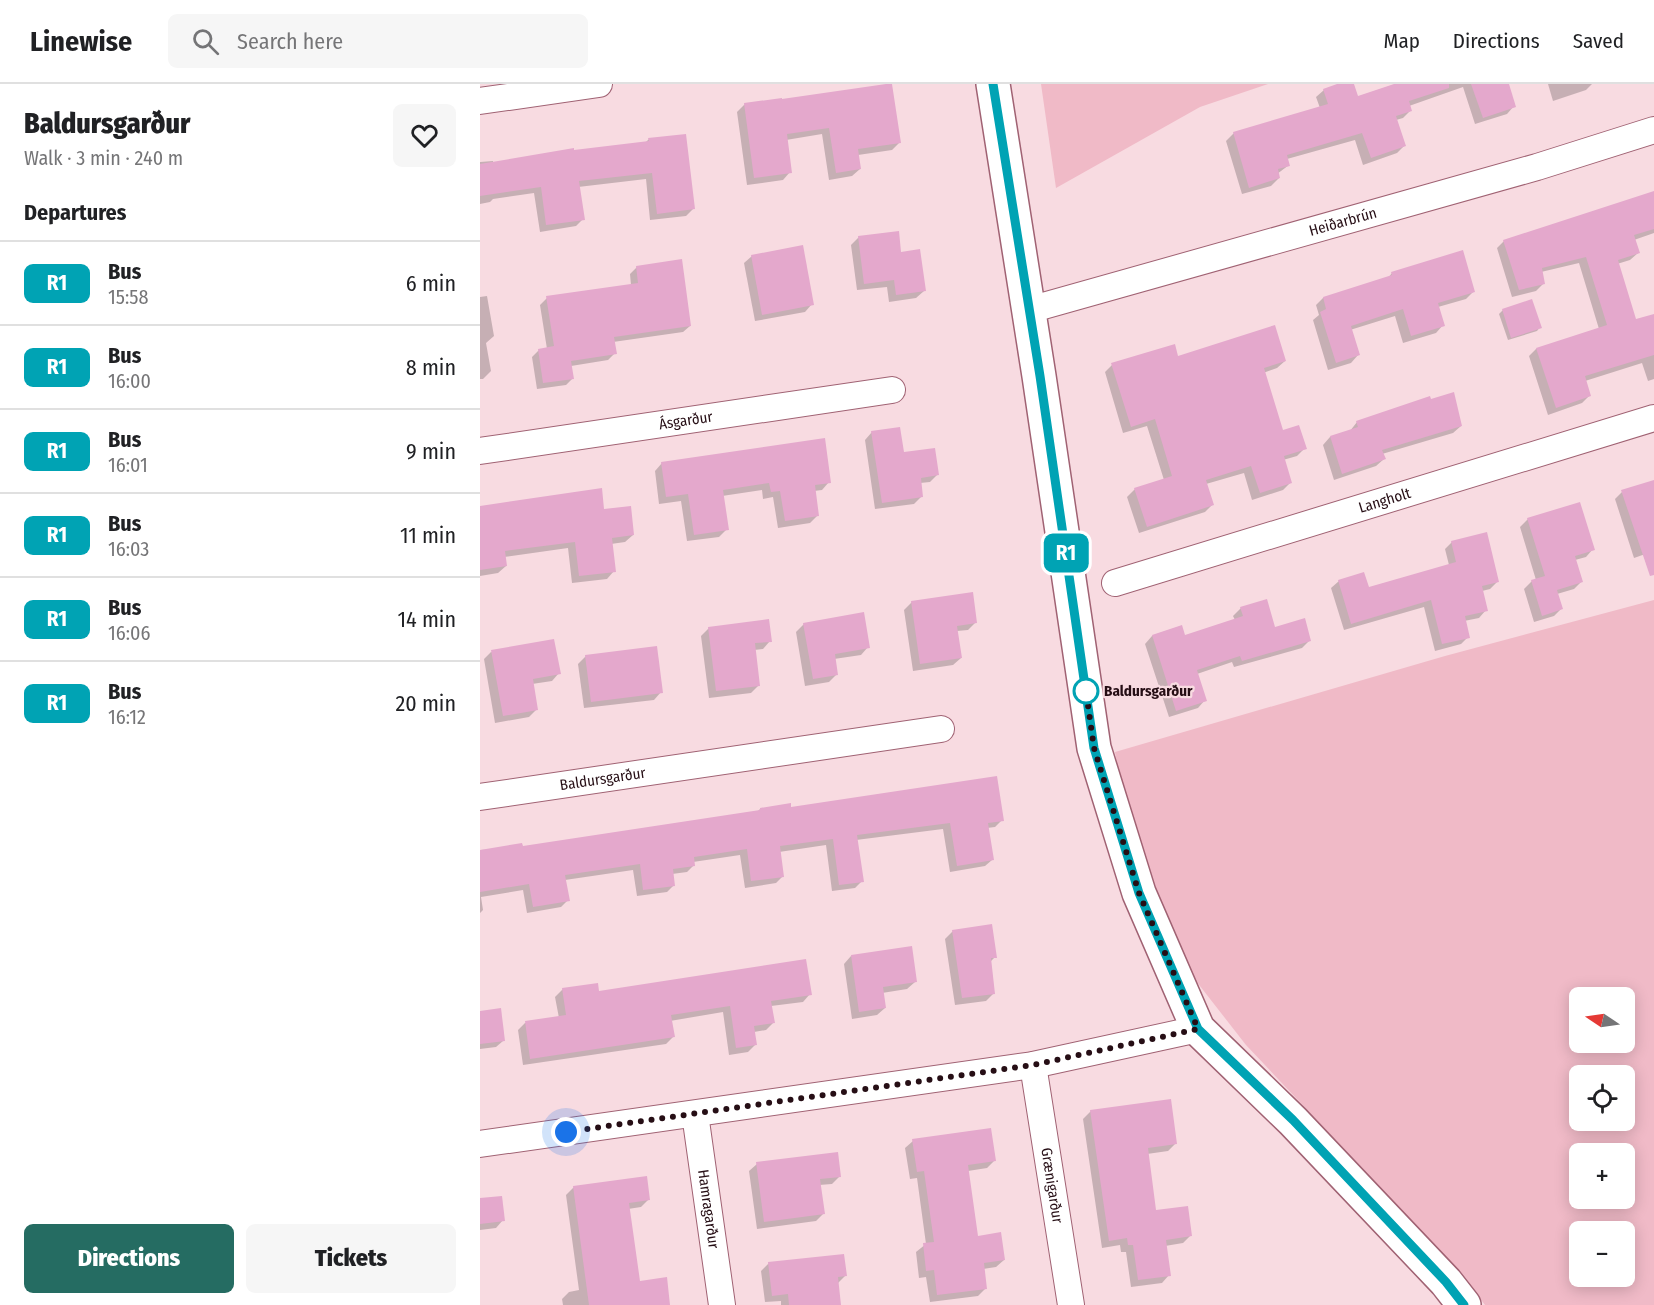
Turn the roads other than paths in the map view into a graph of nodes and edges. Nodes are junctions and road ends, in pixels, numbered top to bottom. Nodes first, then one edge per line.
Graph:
1 (599, 84) edge
2 (993, 84) edge
3 (480, 101) edge
4 (1654, 130) edge
5 (1029, 310) junction
6 (892, 390) dead end
7 (1654, 418) edge
8 (480, 451) edge
9 (1115, 583) dead end
10 (941, 729) dead end
11 (480, 797) edge
12 (1198, 1029) junction
13 (1033, 1065) junction
14 (695, 1113) junction
15 (480, 1144) edge
16 (722, 1305) edge
17 (1071, 1305) edge
18 (1464, 1305) edge

1 - 3 street
2 - 5 street
4 - 5 street, Heiðarbrún
5 - 12 street
6 - 8 street, Ásgarður
7 - 9 street, Langholt
10 - 11 street, Baldursgarður
12 - 13 street
12 - 18 street
13 - 14 street
13 - 17 street, Grænigarður
14 - 15 street
14 - 16 street, Hamragarður

